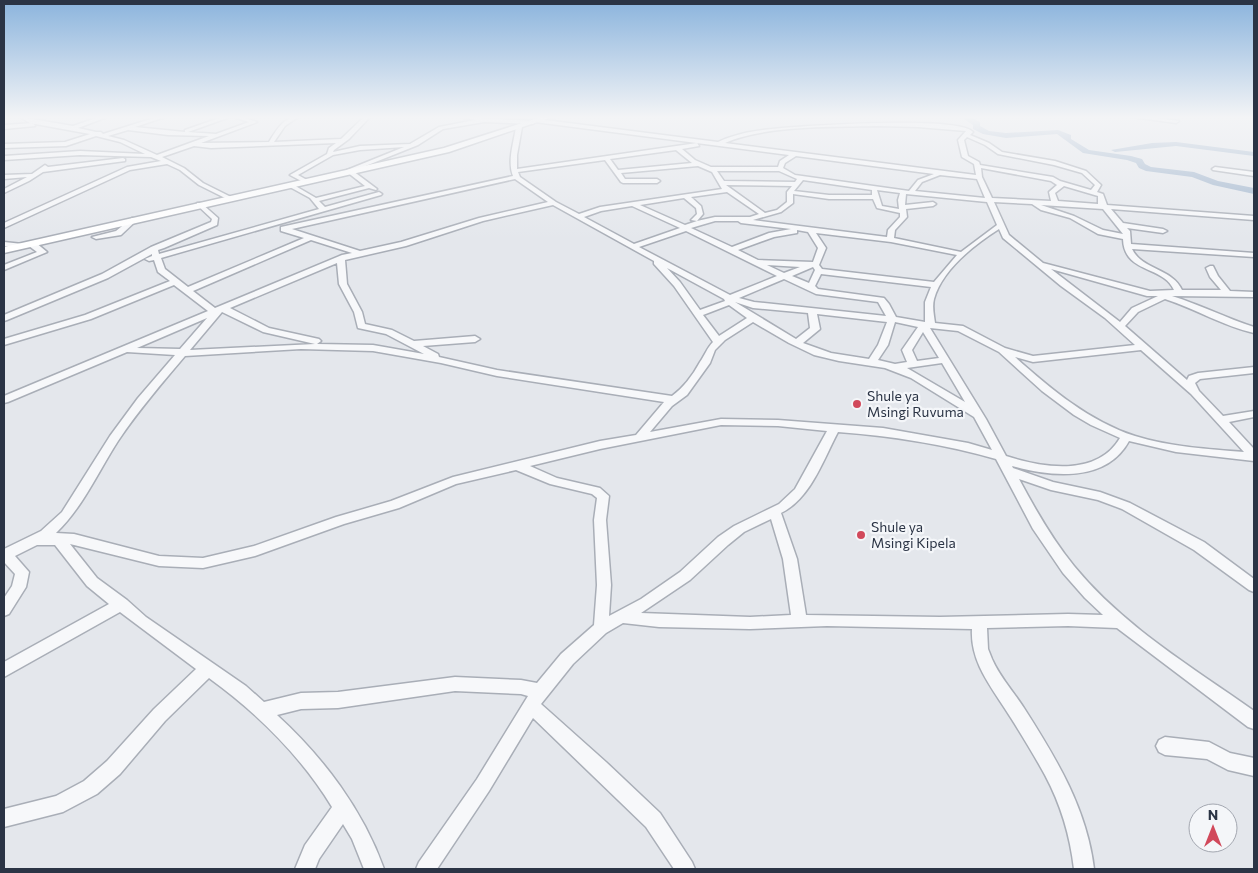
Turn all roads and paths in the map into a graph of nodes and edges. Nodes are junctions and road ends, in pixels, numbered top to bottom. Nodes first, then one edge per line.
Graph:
1 (606, 157) edge
2 (51, 158) edge
3 (135, 158) edge
4 (158, 158) edge
5 (324, 158) edge
6 (382, 158) edge
7 (409, 158) edge
8 (514, 158) edge
9 (602, 158) edge
10 (689, 158) edge
11 (748, 158) edge
12 (789, 158) edge
13 (824, 158) edge
14 (966, 158) edge
15 (1015, 158) edge
16 (1026, 158) edge
17 (168, 162) junction
18 (746, 162) junction
19 (699, 164) junction
20 (1244, 165) dead end
21 (978, 166) junction
22 (780, 168) junction
23 (710, 169) junction
24 (1215, 169) dead end
25 (41, 170) junction
26 (1007, 170) junction
27 (349, 171) junction
28 (617, 172) junction
29 (941, 173) junction
30 (1245, 173) junction
31 (515, 174) junction
32 (1254, 174) edge
33 (35, 175) junction
34 (4, 177) edge
35 (802, 177) junction
36 (979, 177) junction
37 (305, 181) junction
38 (657, 181) dead end
39 (933, 182) junction
40 (721, 183) junction
41 (1061, 183) junction
42 (796, 184) junction
43 (290, 185) junction
44 (371, 186) junction
45 (871, 188) junction
46 (728, 190) junction
47 (4, 192) edge
48 (790, 192) junction
49 (907, 192) junction
50 (1094, 192) junction
51 (378, 194) junction
52 (685, 195) junction
53 (954, 196) junction
54 (876, 197) junction
55 (229, 198) junction
56 (316, 200) junction
57 (657, 200) junction
58 (990, 201) junction
59 (1031, 202) junction
60 (554, 203) junction
61 (1053, 203) junction
62 (199, 204) junction
63 (933, 204) dead end
64 (390, 205) junction
65 (636, 206) junction
66 (1103, 206) junction
67 (903, 209) junction
68 (324, 210) junction
69 (668, 214) junction
70 (764, 215) junction
71 (578, 216) junction
72 (1254, 218) edge
73 (134, 219) junction
74 (695, 220) junction
75 (705, 221) junction
76 (742, 221) junction
77 (271, 225) junction
78 (1122, 225) junction
79 (4, 226) edge
80 (781, 226) junction
81 (1000, 226) junction
82 (686, 227) junction
83 (284, 229) junction
84 (808, 229) junction
85 (1163, 230) dead end
86 (777, 234) junction
87 (984, 235) junction
88 (1006, 236) junction
89 (96, 237) dead end
90 (1127, 237) junction
91 (310, 238) junction
92 (891, 240) junction
93 (4, 244) edge
94 (28, 245) junction
95 (634, 246) junction
96 (1127, 246) junction
97 (4, 250) edge
98 (732, 250) junction
99 (361, 252) junction
100 (155, 253) junction
101 (961, 254) junction
102 (1254, 256) edge
103 (341, 259) junction
104 (656, 259) junction
105 (756, 261) junction
106 (1042, 264) junction
107 (815, 267) junction
108 (4, 268) edge
109 (1210, 268) dead end
110 (785, 277) junction
111 (176, 281) junction
112 (936, 285) junction
113 (811, 287) junction
114 (187, 290) junction
115 (1179, 293) junction
116 (1228, 294) junction
117 (1254, 294) edge
118 (1163, 295) junction
119 (729, 300) junction
120 (220, 311) junction
121 (812, 311) junction
122 (699, 313) junction
123 (4, 318) edge
124 (754, 318) junction
125 (892, 319) junction
126 (925, 324) junction
127 (1120, 327) junction
128 (1254, 330) edge
129 (475, 339) dead end
130 (4, 342) edge
131 (718, 342) junction
132 (798, 342) junction
133 (413, 344) junction
134 (1141, 346) junction
135 (347, 347) junction
136 (126, 349) junction
137 (385, 350) junction
138 (1002, 350) junction
139 (183, 352) junction
140 (441, 360) junction
141 (945, 360) junction
142 (872, 362) junction
143 (913, 364) junction
144 (895, 367) junction
145 (1254, 370) edge
146 (1194, 392) junction
147 (4, 400) edge
148 (674, 400) junction
149 (1254, 414) edge
150 (979, 415) junction
151 (1220, 420) junction
152 (834, 428) junction
153 (640, 437) junction
154 (1126, 437) junction
155 (1254, 456) edge
156 (1000, 457) junction
157 (518, 466) junction
158 (1007, 470) junction
159 (774, 512) junction
160 (62, 520) junction
161 (60, 538) junction
162 (37, 540) junction
163 (7, 552) edge
164 (1254, 586) edge
165 (122, 604) junction
166 (4, 610) edge
167 (622, 617) junction
168 (800, 621) junction
169 (1120, 622) junction
170 (980, 623) junction
171 (601, 628) junction
172 (208, 668) junction
173 (4, 670) edge
174 (535, 698) junction
175 (260, 710) junction
176 (1254, 721) edge
177 (1165, 746) dead end
178 (1254, 767) edge
179 (343, 807) junction
180 (4, 818) edge
181 (305, 869) edge
182 (374, 869) edge
183 (426, 869) edge
184 (684, 869) edge
185 (1084, 869) edge

1 - 28 street
2 - 25 street
3 - 25 street
4 - 17 street
5 - 37 street
6 - 27 street
7 - 27 street
8 - 31 street
9 - 31 street
10 - 19 street
11 - 18 street
12 - 22 street
13 - 29 street
14 - 21 street
15 - 26 street
16 - 50 street
17 - 55 street
17 - 79 street
18 - 22 street
18 - 23 street
19 - 23 street
19 - 28 street
20 - 30 street
21 - 26 street
21 - 36 street
22 - 35 street
23 - 40 street
24 - 30 street
25 - 33 street
26 - 41 street
27 - 37 street
27 - 44 street
28 - 38 street
29 - 36 street
29 - 39 street
30 - 32 street
31 - 60 street
31 - 64 street
33 - 34 street
33 - 47 street
35 - 42 street
35 - 45 street
36 - 58 street
37 - 43 street
39 - 49 street
39 - 53 street
40 - 42 street
40 - 46 street
41 - 50 street
41 - 61 street
42 - 48 street
43 - 55 street
43 - 56 street
44 - 51 street
44 - 56 street
45 - 49 street
45 - 54 street
46 - 52 street
46 - 70 street
48 - 54 street
48 - 70 street
49 - 53 street
49 - 67 street
50 - 66 street
51 - 64 street
51 - 68 street
52 - 57 street
52 - 74 street
53 - 58 street
54 - 67 street
55 - 62 street
56 - 68 street
57 - 65 street
57 - 69 street
58 - 59 street
58 - 81 street
59 - 61 street
59 - 90 street
60 - 71 street
60 - 99 street
61 - 66 street
62 - 73 street
62 - 100 street
63 - 67 street
64 - 83 street
65 - 69 street
65 - 71 street
66 - 72 street
66 - 78 street
67 - 92 street
68 - 77 street
69 - 74 street
69 - 82 street
70 - 76 street
71 - 95 street
73 - 89 street
73 - 94 street
74 - 75 street
75 - 76 street
75 - 82 street
76 - 80 street
77 - 83 street
77 - 100 street
78 - 85 street
78 - 90 street
80 - 84 street
80 - 86 street
81 - 87 street
81 - 88 street
82 - 95 street
82 - 98 street
83 - 91 street
84 - 86 street
84 - 92 street
84 - 107 street
86 - 98 street
87 - 88 street
87 - 101 street
88 - 106 street
90 - 96 street
91 - 99 street
91 - 114 street
92 - 101 street
93 - 94 street
94 - 97 street
94 - 108 street
95 - 104 street
96 - 102 street
96 - 115 street
98 - 105 street
99 - 103 street
100 - 111 street
100 - 123 street
101 - 112 street
103 - 120 street
103 - 133 street
104 - 119 street
104 - 122 street
105 - 107 street
105 - 110 street
106 - 118 street
106 - 127 street
107 - 110 street
107 - 112 street
107 - 113 street
109 - 116 street
110 - 113 street
110 - 119 street
111 - 114 street
111 - 130 street
112 - 126 street
113 - 125 street
114 - 120 street
115 - 116 street
115 - 118 street
116 - 117 street
118 - 127 street
118 - 128 street
119 - 121 street
119 - 122 street
119 - 124 street
120 - 135 street
120 - 136 street
120 - 139 street
121 - 125 street
121 - 132 street
122 - 131 street
124 - 131 street
124 - 132 street
125 - 126 street
125 - 142 street
126 - 138 street
126 - 141 street
126 - 143 street
127 - 134 street
129 - 133 street
131 - 148 street
132 - 142 street
133 - 137 street
133 - 140 street
134 - 138 street
134 - 146 street
135 - 137 street
135 - 139 street
136 - 139 street
136 - 147 street
137 - 140 street
138 - 154 street
139 - 160 street
140 - 148 street
141 - 143 street
141 - 150 street
142 - 144 street
143 - 144 street
144 - 150 street
145 - 146 street
146 - 151 street
148 - 153 street
149 - 151 street
150 - 156 street
151 - 155 street
152 - 153 street
152 - 156 street
152 - 159 street
153 - 157 street
154 - 155 street
154 - 156 street
156 - 158 street
157 - 161 street
157 - 171 street
158 - 164 street
158 - 169 street
159 - 167 street
159 - 168 street
160 - 161 street
160 - 162 street
161 - 162 street
161 - 165 street
162 - 163 street
163 - 166 street
165 - 172 street
165 - 173 street
167 - 168 street
167 - 171 street
168 - 170 street
169 - 170 street
169 - 176 street
170 - 185 street
171 - 174 street
172 - 175 street
172 - 180 street
174 - 175 street
174 - 183 street
174 - 184 street
175 - 179 street
177 - 178 street
179 - 181 street
179 - 182 street

